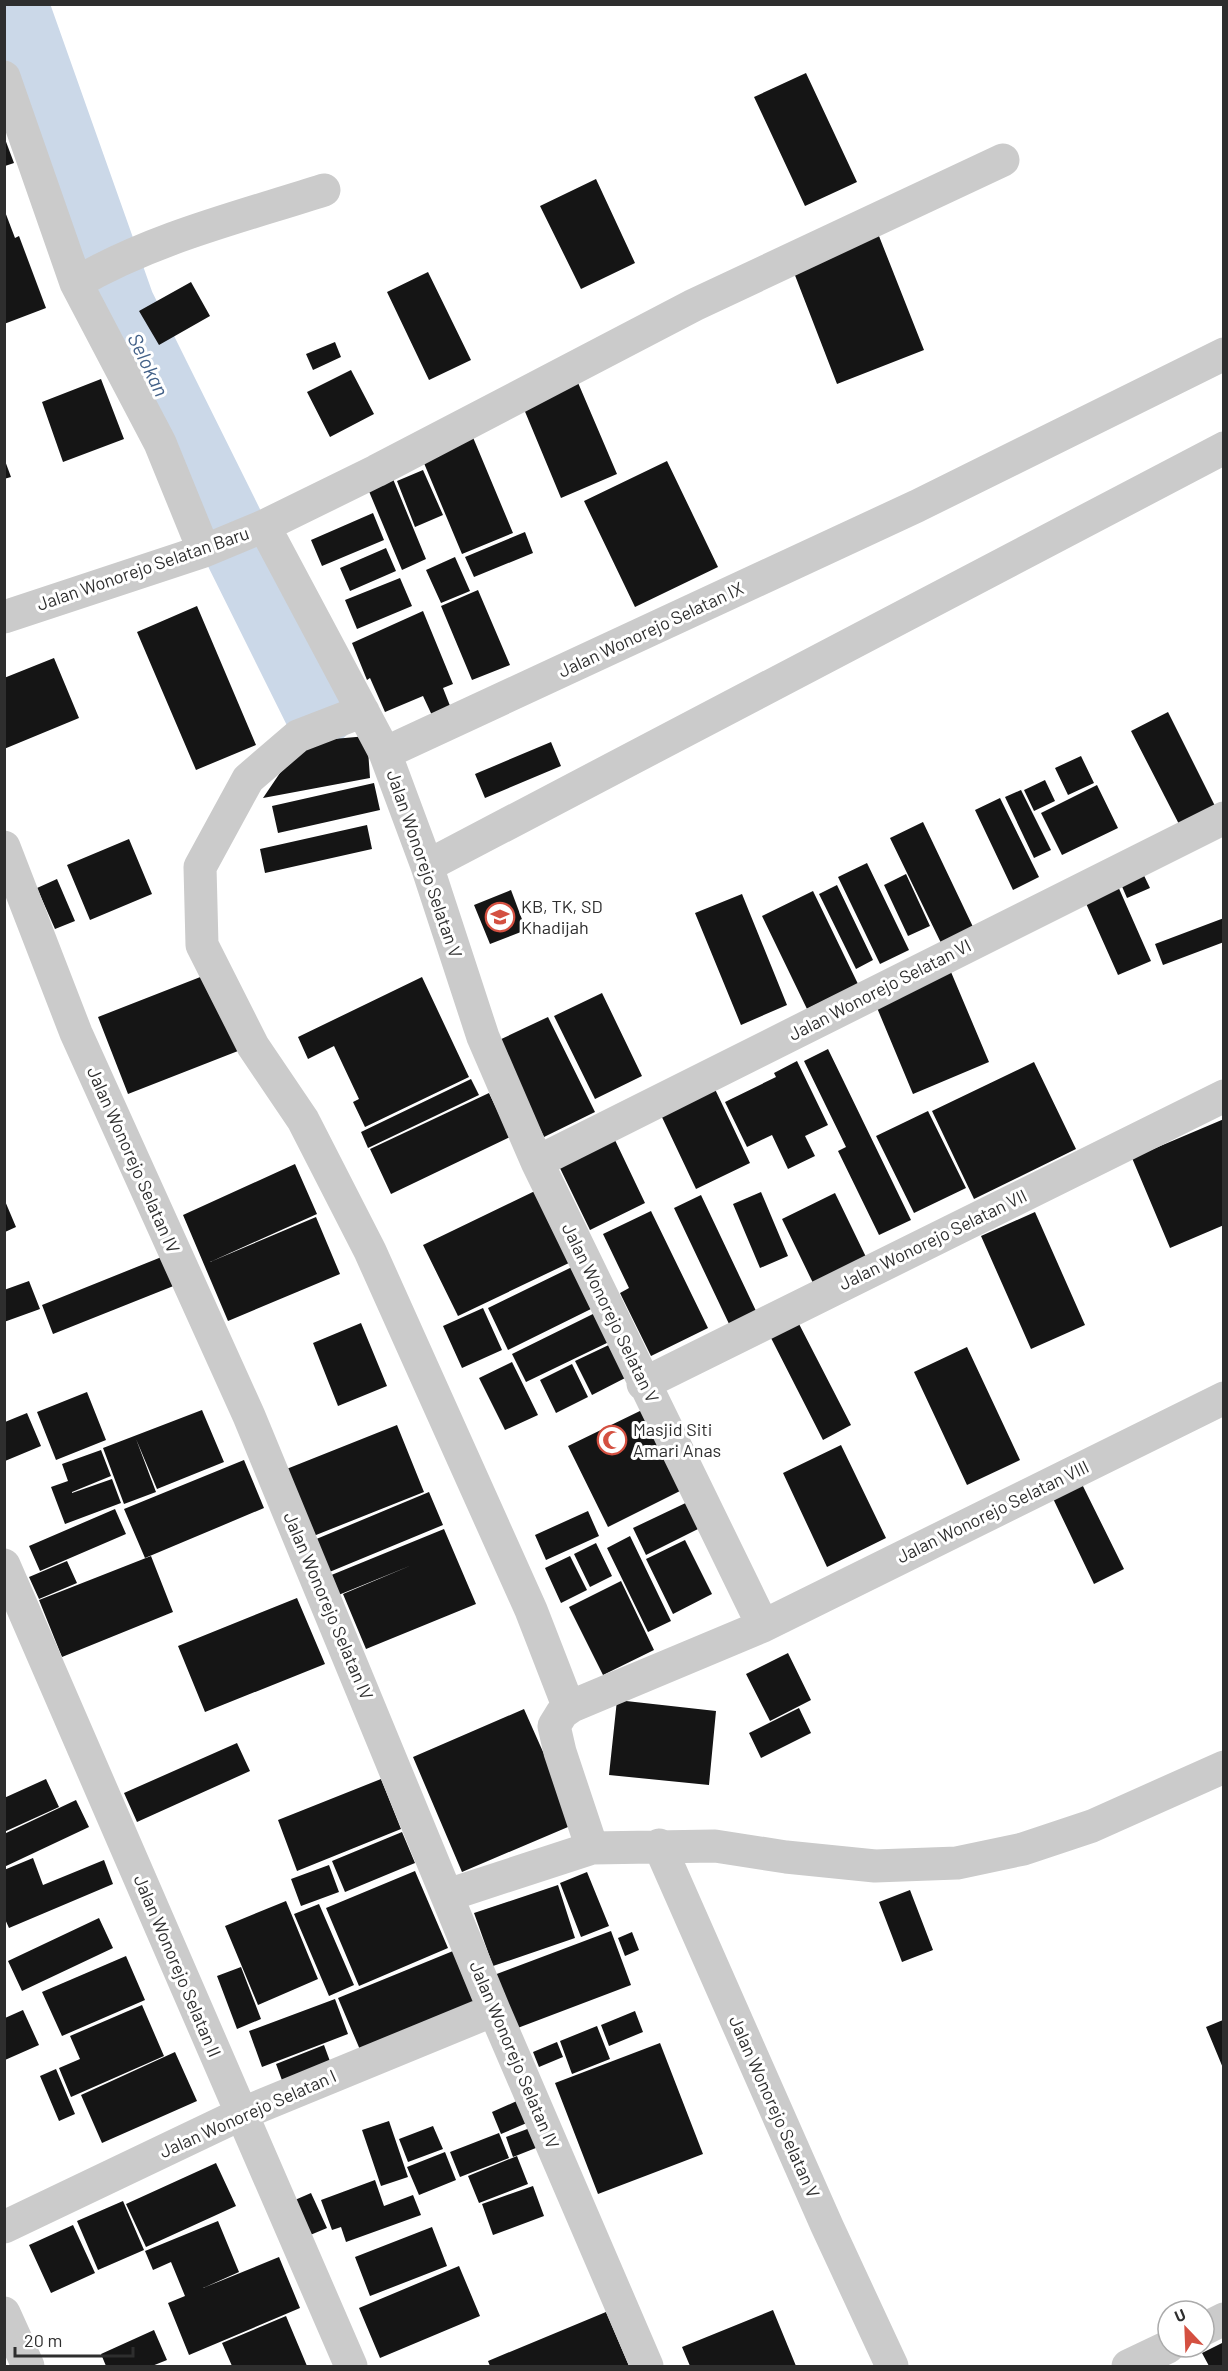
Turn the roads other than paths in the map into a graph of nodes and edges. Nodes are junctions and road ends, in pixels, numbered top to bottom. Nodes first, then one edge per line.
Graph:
1 (4, 77) edge
2 (1004, 160) dead end
3 (324, 189) dead end
4 (85, 277) junction
5 (1224, 354) edge
6 (1224, 448) edge
7 (257, 529) junction
8 (212, 547) junction
9 (4, 617) edge
10 (363, 711) junction
11 (386, 753) junction
12 (1224, 818) edge
13 (4, 847) edge
14 (427, 867) junction
15 (1224, 1096) edge
16 (537, 1162) junction
17 (644, 1384) junction
18 (1224, 1398) edge
19 (4, 1564) edge
20 (763, 1626) junction
21 (571, 1707) junction
22 (1224, 1767) edge
23 (659, 1845) junction
24 (592, 1848) junction
25 (448, 1895) junction
26 (494, 2010) junction
27 (241, 2114) junction
28 (4, 2227) edge
29 (4, 2313) edge
30 (1156, 2353) edge
31 (28, 2367) edge
32 (351, 2367) edge
33 (647, 2367) edge
34 (892, 2367) edge
35 (1128, 2367) edge

1 - 4 street
2 - 7 street, Jalan Wonorejo Selatan Baru
3 - 4 street
4 - 8 street
5 - 11 street, Jalan Wonorejo Selatan IX
6 - 14 street
7 - 8 street, Jalan Wonorejo Selatan Baru
7 - 10 street, Jalan Wonorejo Selatan V
8 - 9 street, Jalan Wonorejo Selatan Baru
10 - 11 street, Jalan Wonorejo Selatan V
10 - 21 street
11 - 14 street, Jalan Wonorejo Selatan V
12 - 16 street, Jalan Wonorejo Selatan VI
13 - 25 street, Jalan Wonorejo Selatan IV
14 - 16 street, Jalan Wonorejo Selatan V
15 - 17 street, Jalan Wonorejo Selatan VII
16 - 17 street, Jalan Wonorejo Selatan V
17 - 20 street, Jalan Wonorejo Selatan V
18 - 20 street, Jalan Wonorejo Selatan VIII
19 - 27 street, Jalan Wonorejo Selatan II
20 - 21 street
21 - 24 street
22 - 23 street
23 - 24 street
23 - 34 street, Jalan Wonorejo Selatan V
24 - 25 street
25 - 26 street, Jalan Wonorejo Selatan IV
26 - 27 street, Jalan Wonorejo Selatan I
26 - 33 street, Jalan Wonorejo Selatan IV
27 - 28 street, Jalan Wonorejo Selatan I
27 - 32 street, Jalan Wonorejo Selatan II
29 - 31 street
30 - 35 street

